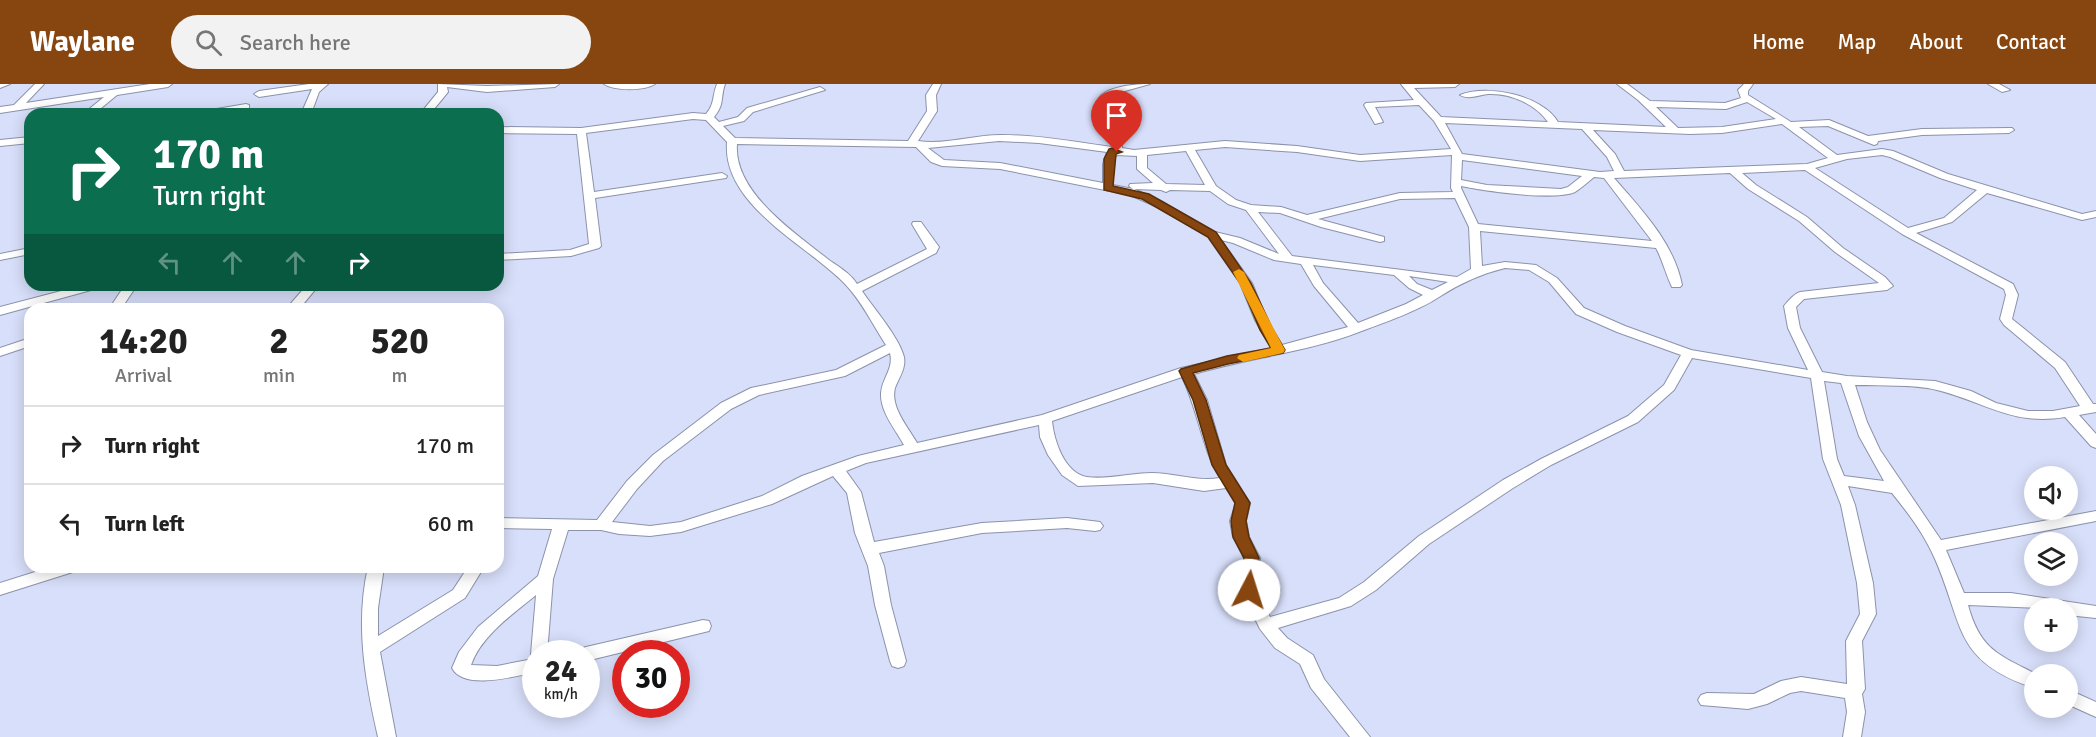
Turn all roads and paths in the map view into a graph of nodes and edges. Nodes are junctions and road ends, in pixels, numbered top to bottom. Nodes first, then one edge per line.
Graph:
1 (6, 84) edge
2 (40, 84) edge
3 (168, 84) edge
4 (265, 84) edge
5 (324, 84) edge
6 (443, 84) edge
7 (555, 84) edge
8 (608, 84) edge
9 (651, 84) edge
10 (721, 84) edge
11 (937, 84) edge
12 (1146, 84) edge
13 (1455, 84) edge
14 (1621, 84) edge
15 (1749, 84) edge
16 (1992, 84) edge
17 (0, 85) edge
18 (1406, 85) edge
19 (820, 90) dead end
20 (2005, 90) dead end
21 (114, 93) junction
22 (259, 94) junction
23 (1465, 95) dead end
24 (1748, 99) junction
25 (1420, 102) junction
26 (1647, 104) junction
27 (16, 108) junction
28 (95, 108) edge
29 (247, 108) edge
30 (310, 108) edge
31 (430, 108) edge
32 (0, 110) edge
33 (709, 117) junction
34 (1438, 120) junction
35 (1378, 122) dead end
36 (1786, 123) junction
37 (718, 125) junction
38 (1555, 126) junction
39 (1585, 127) junction
40 (1675, 130) junction
41 (2009, 130) dead end
42 (581, 131) junction
43 (504, 132) edge
44 (1868, 139) junction
45 (24, 141) edge
46 (732, 141) junction
47 (0, 144) edge
48 (915, 144) junction
49 (1188, 146) junction
50 (1115, 151) junction
51 (1882, 152) junction
52 (1142, 153) junction
53 (1458, 155) junction
54 (1834, 158) junction
55 (1807, 167) junction
56 (1734, 171) junction
57 (1620, 174) junction
58 (1590, 175) junction
59 (1607, 175) junction
60 (722, 176) dead end
61 (1457, 182) junction
62 (1108, 184) junction
63 (1212, 188) junction
64 (1166, 189) junction
65 (1983, 189) junction
66 (1458, 195) junction
67 (590, 196) junction
68 (1250, 208) junction
69 (2096, 214) edge
70 (1308, 218) junction
71 (917, 224) dead end
72 (1474, 227) junction
73 (1906, 232) junction
74 (1212, 235) junction
75 (1380, 239) dead end
76 (1658, 245) junction
77 (1476, 248) junction
78 (24, 252) edge
79 (0, 257) edge
80 (504, 257) edge
81 (1288, 259) junction
82 (1305, 261) junction
83 (1505, 265) junction
84 (1477, 271) junction
85 (1398, 272) junction
86 (1461, 281) junction
87 (1676, 285) dead end
88 (855, 290) junction
89 (75, 291) edge
90 (308, 291) edge
91 (1434, 296) junction
92 (30, 303) edge
93 (297, 303) edge
94 (24, 305) edge
95 (0, 311) edge
96 (1356, 329) junction
97 (24, 344) edge
98 (893, 346) junction
99 (1279, 350) junction
100 (0, 352) edge
101 (1688, 352) junction
102 (1186, 371) junction
103 (1817, 375) junction
104 (1847, 380) junction
105 (2092, 408) edge
106 (2069, 413) junction
107 (1044, 419) junction
108 (2096, 443) edge
109 (912, 447) junction
110 (834, 470) junction
111 (1837, 480) junction
112 (1230, 482) junction
113 (1896, 488) junction
114 (2096, 516) edge
115 (504, 523) edge
116 (562, 523) junction
117 (600, 525) junction
118 (1095, 526) dead end
119 (1937, 546) junction
120 (869, 549) junction
121 (51, 573) edge
122 (374, 573) edge
123 (472, 573) edge
124 (545, 579) junction
125 (0, 589) edge
126 (1958, 599) junction
127 (2024, 601) edge
128 (2078, 610) edge
129 (2096, 612) edge
130 (1266, 624) junction
131 (703, 626) dead end
132 (540, 640) edge
133 (373, 648) junction
134 (600, 651) edge
135 (898, 661) dead end
136 (522, 667) edge
137 (2024, 676) edge
138 (1853, 691) junction
139 (1707, 700) dead end
140 (2078, 701) edge
141 (2096, 710) edge
142 (387, 737) edge
143 (1361, 737) edge
144 (1852, 737) edge

1 - 17 street
2 - 27 street
3 - 21 street
4 - 22 street
5 - 22 street
5 - 30 street
6 - 7 street
6 - 31 street
8 - 9 street
10 - 33 street
11 - 48 street
12 - 50 street
13 - 18 street
14 - 26 street
15 - 24 street
16 - 20 street
18 - 25 street
19 - 37 street
21 - 27 street
21 - 28 street
22 - 29 street
23 - 38 street
24 - 26 street
24 - 36 street
25 - 34 street
25 - 35 street
26 - 40 street
27 - 32 street
33 - 37 street
33 - 42 street
34 - 38 street
34 - 53 street
36 - 40 street
36 - 44 street
36 - 54 street
37 - 46 street
38 - 39 street
39 - 40 street
39 - 57 street
41 - 44 street
42 - 43 street
42 - 67 street
44 - 51 street
45 - 47 street
46 - 48 street
46 - 88 street
48 - 50 street
48 - 62 street
49 - 52 street
49 - 53 street
49 - 63 street
50 - 52 street
50 - 62 street
51 - 54 street
51 - 65 street
52 - 64 street
53 - 58 street
53 - 61 street
54 - 55 street
55 - 56 street
55 - 73 street
56 - 57 street
56 - 103 street
57 - 59 street
58 - 59 street
58 - 61 street
59 - 76 street
60 - 67 street
61 - 66 street
62 - 64 street
62 - 74 street
63 - 64 street
63 - 68 street
65 - 69 street
65 - 73 street
66 - 70 street
66 - 72 street
67 - 80 street
68 - 70 street
68 - 81 street
70 - 75 street
71 - 88 street
72 - 76 street
72 - 77 street
73 - 105 street
74 - 81 street
74 - 99 street
76 - 87 street
77 - 83 street
77 - 84 street
78 - 79 street
81 - 82 street
82 - 85 street
82 - 96 street
83 - 84 street
83 - 101 street
84 - 86 street
85 - 86 street
85 - 91 street
86 - 91 street
88 - 98 street
89 - 92 street
90 - 93 street
91 - 96 street
94 - 95 street
96 - 99 street
97 - 100 street
98 - 109 street
98 - 117 street
99 - 102 street
101 - 103 street
101 - 130 street
102 - 107 street
102 - 112 street
103 - 104 street
103 - 111 street
104 - 106 street
104 - 113 street
105 - 106 street
106 - 108 street
107 - 109 street
107 - 112 street
109 - 110 street
110 - 117 street
110 - 120 street
111 - 113 street
111 - 138 street
112 - 130 street
113 - 119 street
114 - 119 street
115 - 116 street
116 - 117 street
116 - 124 street
118 - 120 street
119 - 126 street
120 - 135 street
121 - 125 street
122 - 133 street
123 - 133 street
124 - 132 street
124 - 136 street
126 - 127 street
126 - 137 street
128 - 129 street
130 - 143 street
131 - 134 street
133 - 142 street
138 - 139 street
138 - 144 street
140 - 141 street

